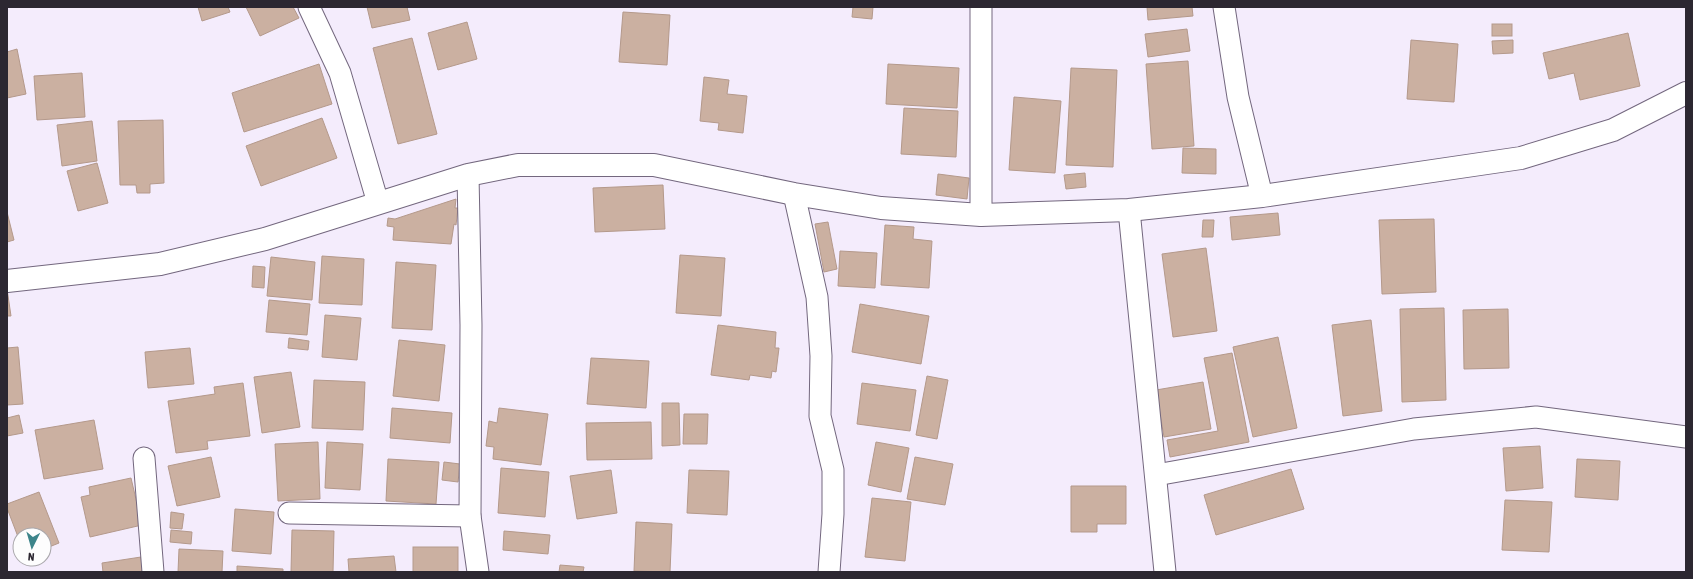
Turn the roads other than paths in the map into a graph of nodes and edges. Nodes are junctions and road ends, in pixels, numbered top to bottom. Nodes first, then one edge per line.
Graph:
1 (309, 7) edge
2 (981, 7) edge
3 (1224, 7) edge
4 (1686, 93) edge
5 (468, 175) junction
6 (794, 194) junction
7 (1262, 196) junction
8 (378, 203) junction
9 (1129, 210) junction
10 (981, 216) junction
11 (7, 281) edge
12 (1686, 437) edge
13 (144, 458) dead end
14 (1156, 475) junction
15 (289, 513) dead end
16 (470, 516) junction
17 (153, 572) edge
18 (478, 572) edge
19 (829, 572) edge
20 (1165, 572) edge

1 - 8 street
2 - 10 street
3 - 7 street
4 - 7 street
5 - 6 street
5 - 8 street
5 - 16 street
6 - 10 street
6 - 19 street
7 - 9 street
8 - 11 street
9 - 10 street
9 - 14 street
12 - 14 street
13 - 17 street
14 - 20 street
15 - 16 street
16 - 18 street

